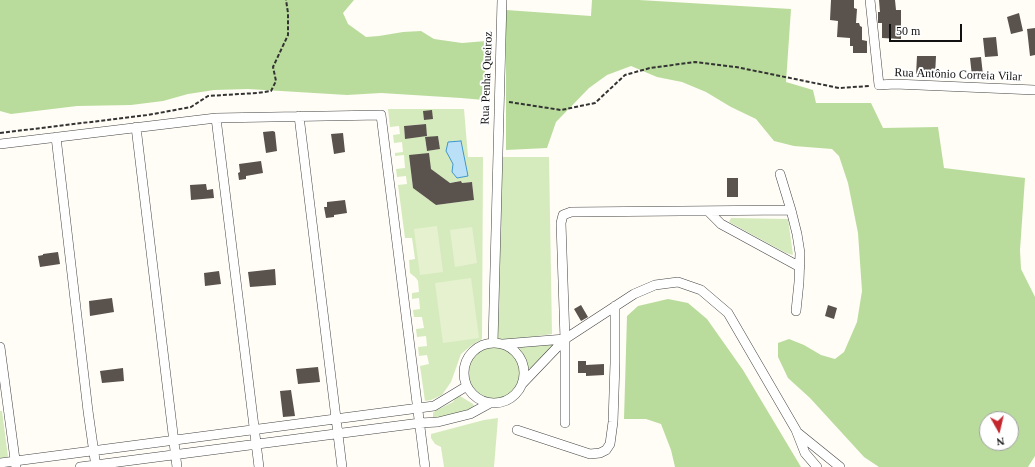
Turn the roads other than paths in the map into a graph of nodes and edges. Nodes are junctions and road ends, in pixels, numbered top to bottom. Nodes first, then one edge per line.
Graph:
1 (502, 0) edge
2 (870, 0) edge
3 (1035, 90) edge
4 (299, 116) junction
5 (216, 118) junction
6 (136, 127) junction
7 (56, 137) junction
8 (0, 144) edge
9 (780, 174) dead end
10 (791, 210) junction
11 (708, 211) junction
12 (800, 267) junction
13 (615, 306) junction
14 (796, 310) dead end
15 (565, 339) junction
16 (493, 343) junction
17 (503, 344) junction
18 (0, 347) edge
19 (522, 384) junction
20 (466, 386) junction
21 (490, 403) junction
22 (418, 408) junction
23 (336, 419) junction
24 (420, 423) junction
25 (565, 423) dead end
26 (254, 430) junction
27 (517, 430) dead end
28 (796, 430) junction
29 (338, 433) junction
30 (174, 440) junction
31 (256, 444) junction
32 (94, 450) junction
33 (176, 454) junction
34 (0, 462) edge
35 (16, 464) edge
36 (96, 466) edge
37 (80, 467) edge
38 (177, 467) edge
39 (259, 467) edge
40 (342, 467) edge
41 (425, 467) edge
42 (816, 467) edge
43 (840, 467) edge

1 - 16 street, Rua Penha Queiroz
2 - 3 street, Rua Antônio Correia Vilar
4 - 5 street
4 - 22 street
4 - 23 street
5 - 6 street
5 - 26 street
6 - 7 street
6 - 30 street
7 - 8 street
7 - 32 street
9 - 10 street
10 - 11 street
10 - 12 street
11 - 12 street
11 - 15 street
12 - 14 street
13 - 15 street
13 - 27 street
13 - 28 street
15 - 17 street
15 - 19 street
15 - 25 street
16 - 17 street
16 - 20 street
17 - 19 street
18 - 35 street
19 - 21 street
20 - 21 street
20 - 22 street
21 - 24 street
22 - 23 street
22 - 24 street
23 - 26 street
23 - 29 street
24 - 29 street
24 - 41 street
26 - 30 street
26 - 31 street
28 - 42 street
28 - 43 street
29 - 31 street
29 - 40 street
30 - 32 street
30 - 33 street
31 - 33 street
31 - 39 street
32 - 35 street
32 - 36 street
33 - 36 street
33 - 38 street
34 - 35 street
36 - 37 street

